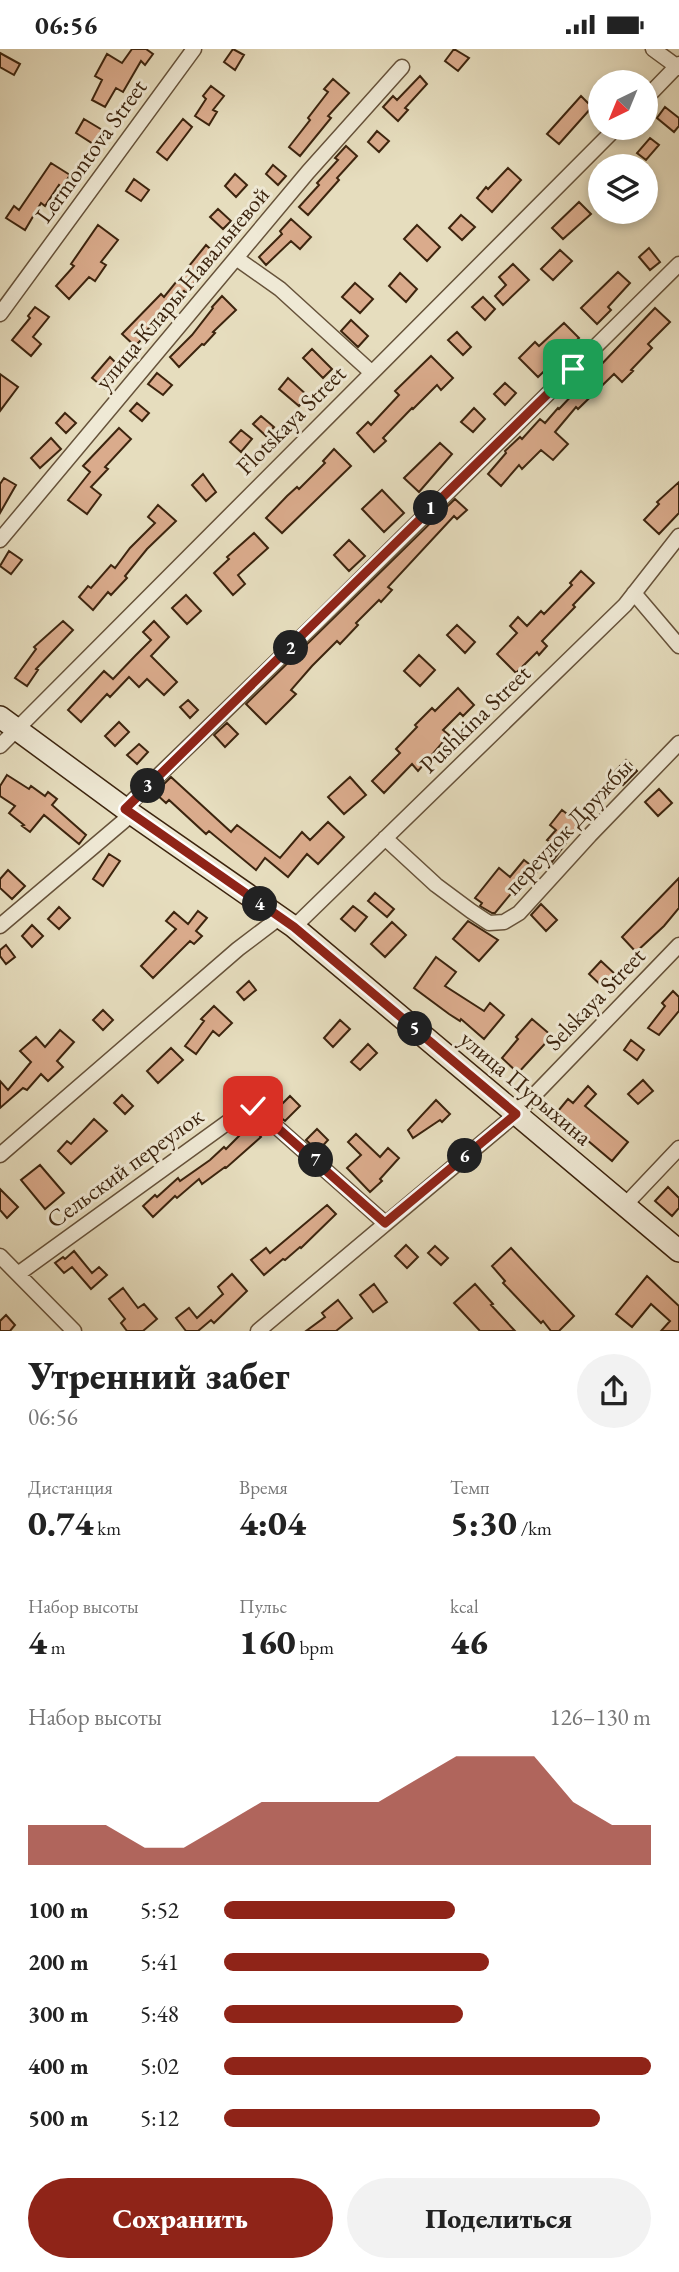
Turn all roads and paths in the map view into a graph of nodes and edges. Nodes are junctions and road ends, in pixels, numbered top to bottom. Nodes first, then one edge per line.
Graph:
1 (194, 49) edge
2 (653, 49) edge
3 (678, 66) edge
4 (402, 67) dead end
5 (658, 86) edge
6 (604, 140) edge
7 (236, 258) junction
8 (679, 264) edge
9 (1, 310) edge
10 (371, 372) junction
11 (679, 536) edge
12 (0, 540) edge
13 (634, 593) junction
14 (679, 646) edge
15 (8, 722) edge
16 (679, 743) edge
17 (0, 746) edge
18 (129, 811) junction
19 (385, 838) junction
20 (287, 922) junction
21 (0, 926) edge
22 (679, 945) edge
23 (516, 1114) junction
24 (679, 1148) edge
25 (0, 1155) edge
26 (625, 1205) junction
27 (385, 1223) junction
28 (679, 1251) edge
29 (0, 1256) edge
30 (18, 1274) junction
31 (74, 1331) edge
32 (258, 1331) edge

1 - 9 street, Lermontova Street
2 - 3 street
3 - 5 street
4 - 7 street, улица Клары Навальневой
6 - 10 street, Flotskaya Street
7 - 10 street
7 - 12 street, улица Клары Навальневой
8 - 18 street
10 - 15 street, Flotskaya Street
11 - 13 street, Pushkina Street
13 - 14 street
13 - 19 street, Pushkina Street
15 - 17 street, Flotskaya Street
15 - 18 street, улица Пурыхина
16 - 19 street, переулок Дружбы
18 - 20 street, улица Пурыхина
18 - 21 street
19 - 20 street, Pushkina Street
20 - 23 street, улица Пурыхина
20 - 25 street, Pushkina Street
22 - 23 street, Selskaya Street
23 - 26 street, улица Пурыхина
23 - 27 street, Selskaya Street
24 - 26 street
26 - 28 street, улица Пурыхина
27 - 30 street, Сельский переулок
27 - 32 street, Selskaya Street
29 - 30 street
30 - 31 street

